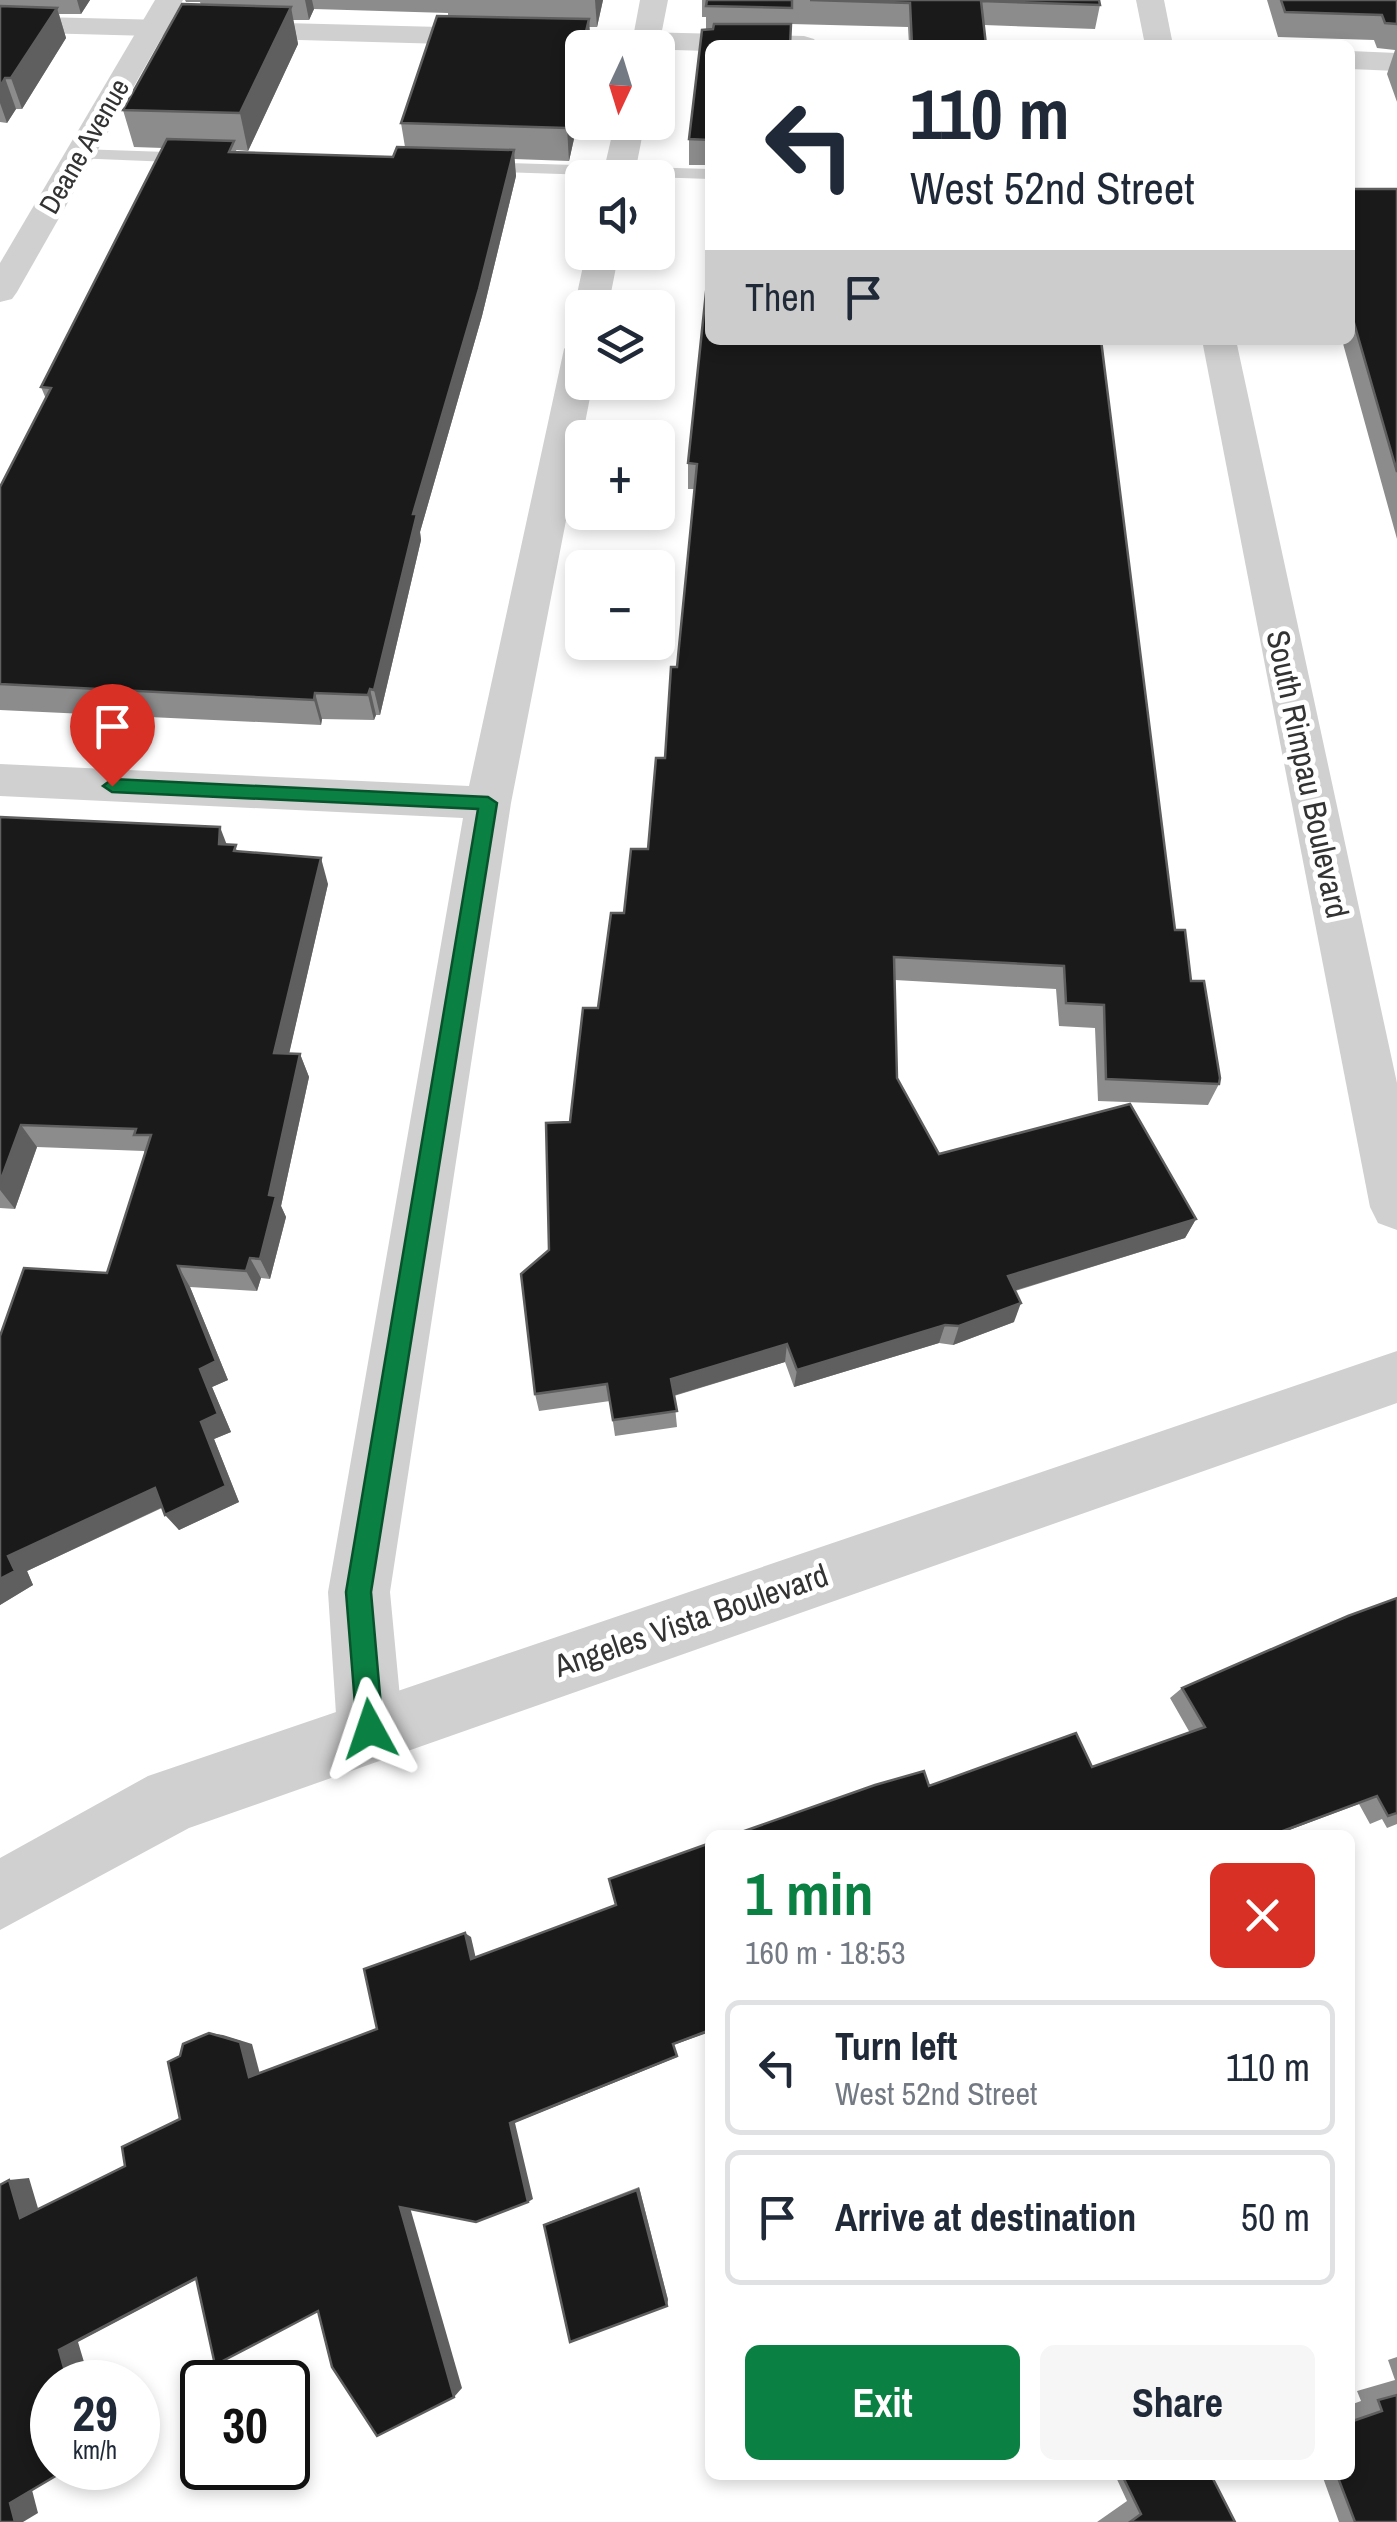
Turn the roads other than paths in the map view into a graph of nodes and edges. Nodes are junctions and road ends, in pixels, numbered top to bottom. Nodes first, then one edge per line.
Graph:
1 (654, 0) edge
2 (1150, 0) edge
3 (161, 14) edge
4 (0, 24) edge
5 (649, 30) edge
6 (565, 39) edge
7 (1158, 40) edge
8 (675, 44) edge
9 (705, 44) edge
10 (1355, 60) edge
11 (1397, 62) edge
12 (79, 154) junction
13 (214, 158) edge
14 (465, 166) edge
15 (565, 171) edge
16 (675, 174) edge
17 (705, 174) edge
18 (0, 292) edge
19 (1220, 345) edge
20 (571, 400) edge
21 (0, 780) edge
22 (488, 803) junction
23 (1397, 1208) edge
24 (1397, 1377) edge
25 (370, 1729) junction
26 (0, 1896) edge

1 - 5 street
2 - 7 street
3 - 4 street
3 - 6 street
3 - 12 street, Deane Avenue
8 - 9 street
10 - 11 street
12 - 13 lane
12 - 18 street, Deane Avenue
14 - 15 lane
16 - 17 lane
19 - 23 street, South Rimpau Boulevard
20 - 22 street
21 - 22 street
22 - 25 street
24 - 25 street, Angeles Vista Boulevard
25 - 26 street, Angeles Vista Boulevard

